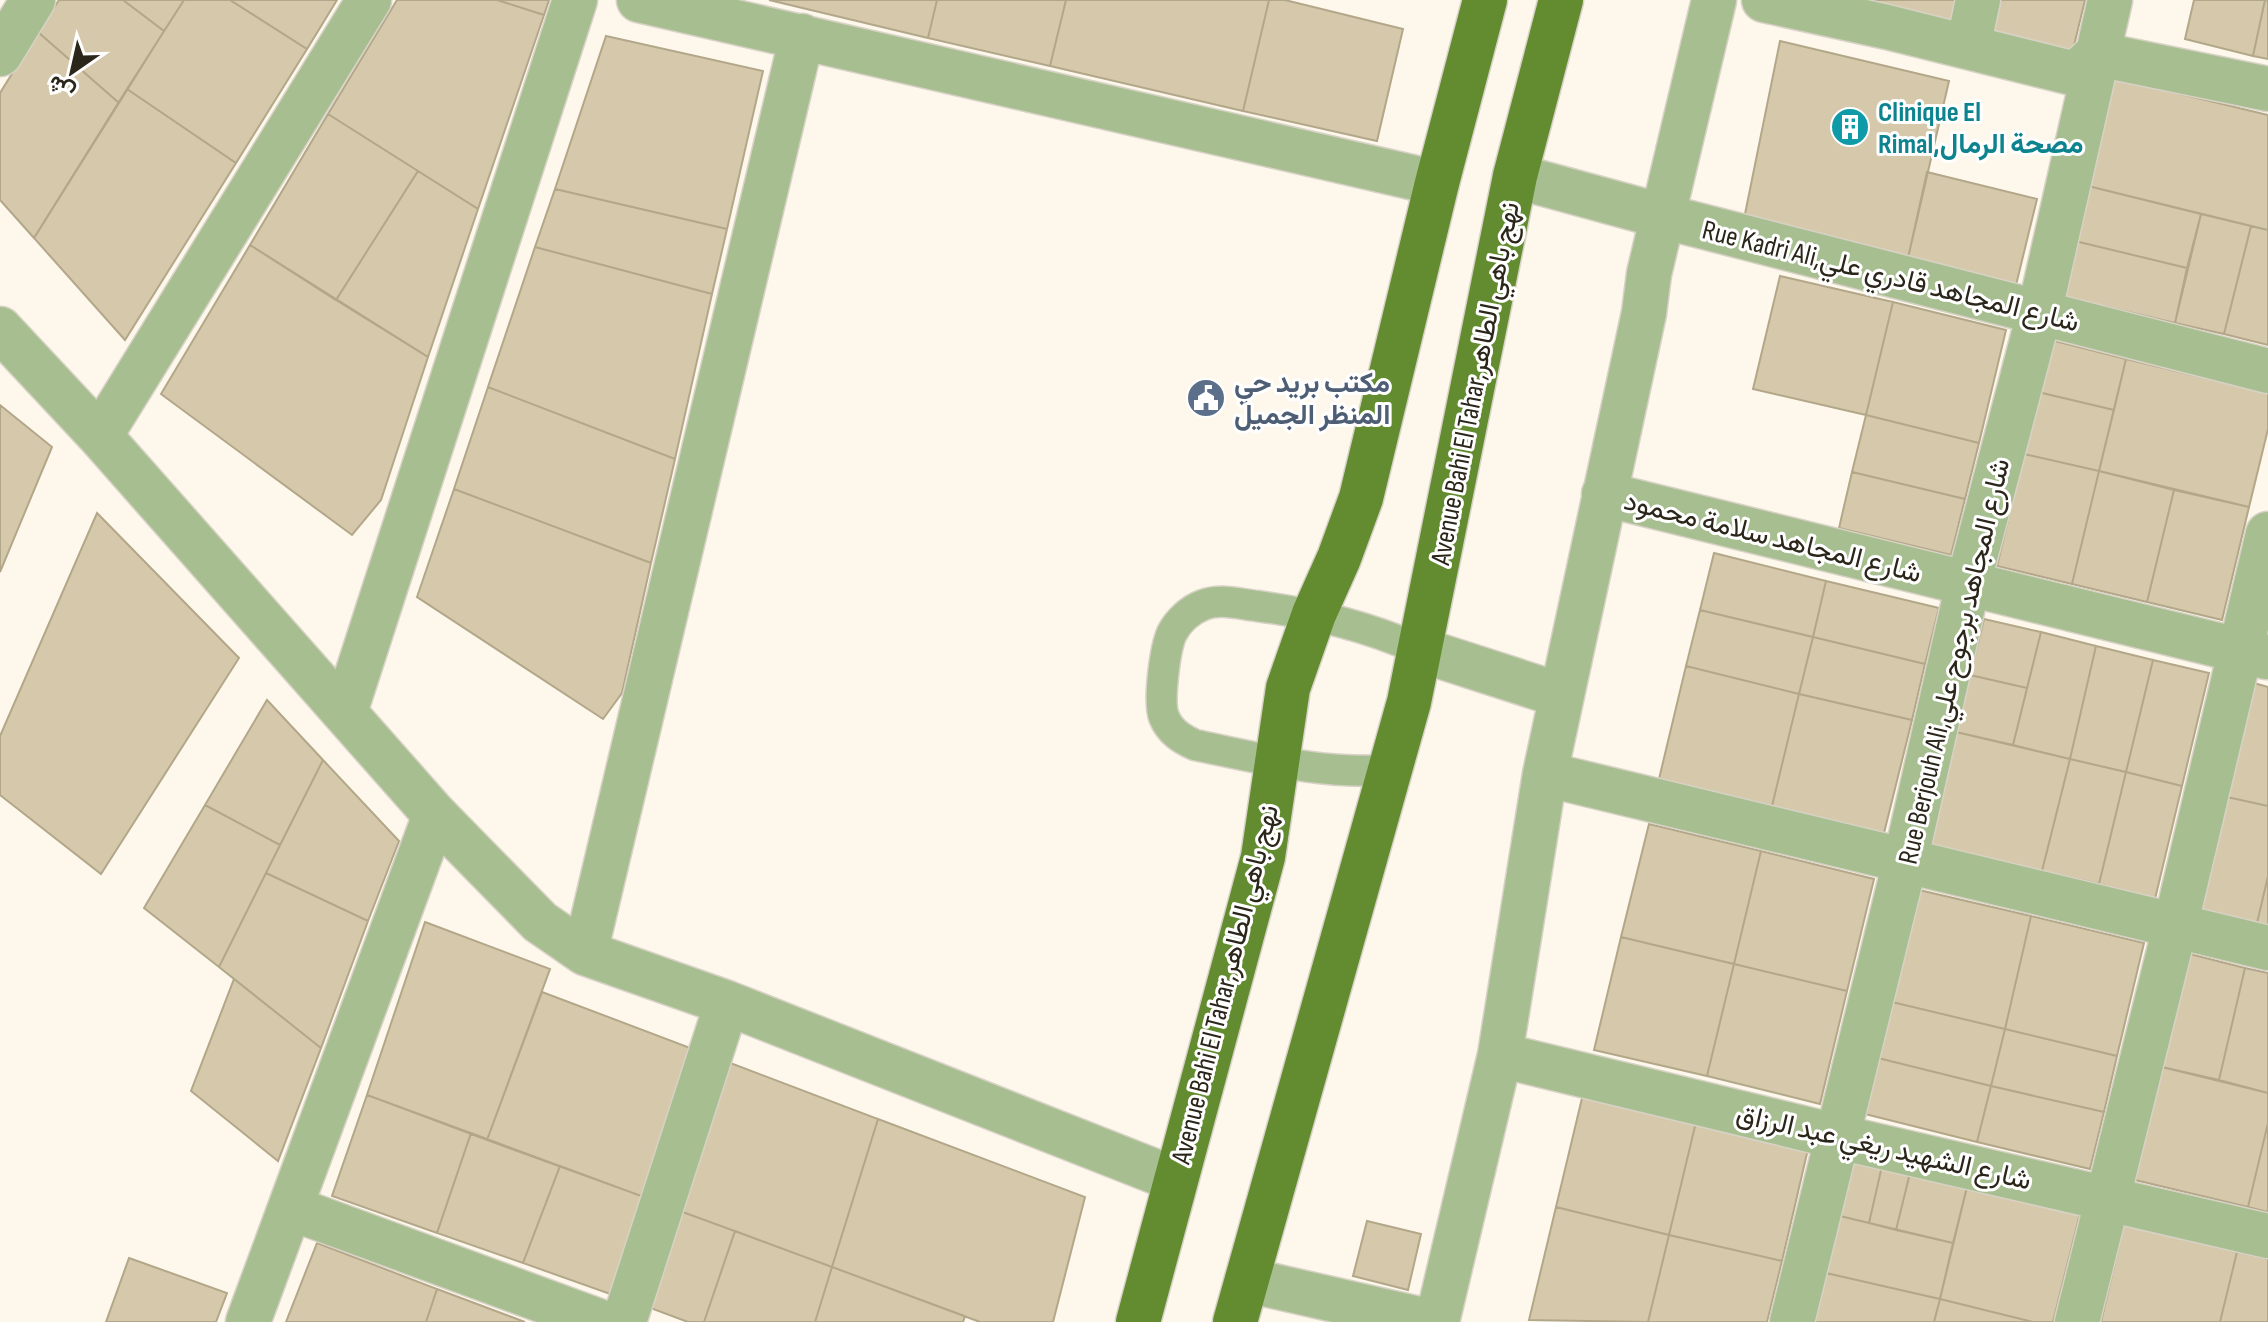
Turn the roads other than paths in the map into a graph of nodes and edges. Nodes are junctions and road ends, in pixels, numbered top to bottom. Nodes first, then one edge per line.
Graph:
1 (33, 0) edge
2 (369, 0) edge
3 (575, 0) edge
4 (639, 0) edge
5 (1485, 0) edge
6 (1561, 0) edge
7 (1714, 0) edge
8 (1764, 0) edge
9 (1978, 0) edge
10 (2110, 0) edge
11 (802, 36) junction
12 (1968, 47) junction
13 (0, 54) edge
14 (2097, 54) junction
15 (2268, 89) edge
16 (1515, 176) junction
17 (1437, 183) junction
18 (1662, 216) junction
19 (2039, 314) junction
20 (0, 329) edge
21 (2268, 371) edge
22 (100, 436) junction
23 (1604, 494) junction
24 (2268, 534) edge
25 (1968, 584) junction
26 (1314, 614) junction
27 (1421, 650) junction
28 (2254, 654) edge
29 (1560, 695) junction
30 (345, 712) junction
31 (1277, 761) junction
32 (1390, 770) junction
33 (1545, 774) junction
34 (435, 815) junction
35 (1905, 862) junction
36 (2175, 927) junction
37 (2268, 948) edge
38 (585, 953) junction
39 (727, 1003) junction
40 (1500, 1055) junction
41 (1839, 1137) junction
42 (1174, 1179) junction
43 (2108, 1198) junction
44 (291, 1208) junction
45 (2268, 1236) edge
46 (1247, 1280) junction
47 (248, 1322) edge
48 (601, 1322) edge
49 (624, 1322) edge
50 (1138, 1322) edge
51 (1235, 1322) edge
52 (1434, 1322) edge
53 (1792, 1322) edge
54 (2077, 1322) edge

1 - 13 street
2 - 22 street
3 - 30 street
4 - 11 street
5 - 17 main road, Avenue Bahi El Tahar,نهج باهي الطاهر
6 - 16 main road, Avenue Bahi El Tahar,نهج باهي الطاهر
7 - 18 street
8 - 12 street
9 - 12 street
10 - 14 street, Rue Berjouh Ali,شارع المجاهد برجوح علي
11 - 17 street
11 - 38 street
12 - 14 street
14 - 15 street
14 - 19 street, Rue Berjouh Ali,شارع المجاهد برجوح علي
16 - 18 street, Rue Kadri Ali,شارع المجاهد قادري علي
16 - 27 main road, Avenue Bahi El Tahar,نهج باهي الطاهر
17 - 26 main road, Avenue Bahi El Tahar,نهج باهي الطاهر
18 - 19 street, Rue Kadri Ali,شارع المجاهد قادري علي
18 - 23 street
19 - 21 street, Rue Kadri Ali,شارع المجاهد قادري علي
19 - 25 street, Rue Berjouh Ali,شارع المجاهد برجوح علي
20 - 22 street
22 - 30 street
23 - 25 street, شارع المجاهد سلامة محمود
23 - 29 street
24 - 28 street
25 - 28 street, شارع المجاهد سلامة محمود
25 - 35 street, Rue Berjouh Ali,شارع المجاهد برجوح علي
26 - 27 lane
26 - 31 main road, Avenue Bahi El Tahar,نهج باهي الطاهر
26 - 31 lane
27 - 29 street
27 - 32 main road, Avenue Bahi El Tahar,نهج باهي الطاهر
28 - 36 street
29 - 33 street
30 - 34 street
31 - 32 lane
31 - 42 main road, Avenue Bahi El Tahar,نهج باهي الطاهر
32 - 46 main road, Avenue Bahi El Tahar,نهج باهي الطاهر
33 - 35 street
33 - 40 street
34 - 38 street
34 - 44 street
35 - 36 street
35 - 41 street, Rue Berjouh Ali,شارع المجاهد برجوح علي
36 - 37 street
36 - 43 street
38 - 39 street
39 - 42 street
39 - 49 street
40 - 41 street, شارع الشهيد ريغي عبد الرزاق
40 - 52 street
41 - 43 street, شارع الشهيد ريغي عبد الرزاق
41 - 53 street, Rue Berjouh Ali,شارع المجاهد برجوح علي
42 - 50 main road, Avenue Bahi El Tahar,نهج باهي الطاهر
43 - 45 street, شارع الشهيد ريغي عبد الرزاق
43 - 54 street
44 - 47 street
44 - 48 street
46 - 51 main road, Avenue Bahi El Tahar,نهج باهي الطاهر
46 - 52 street

